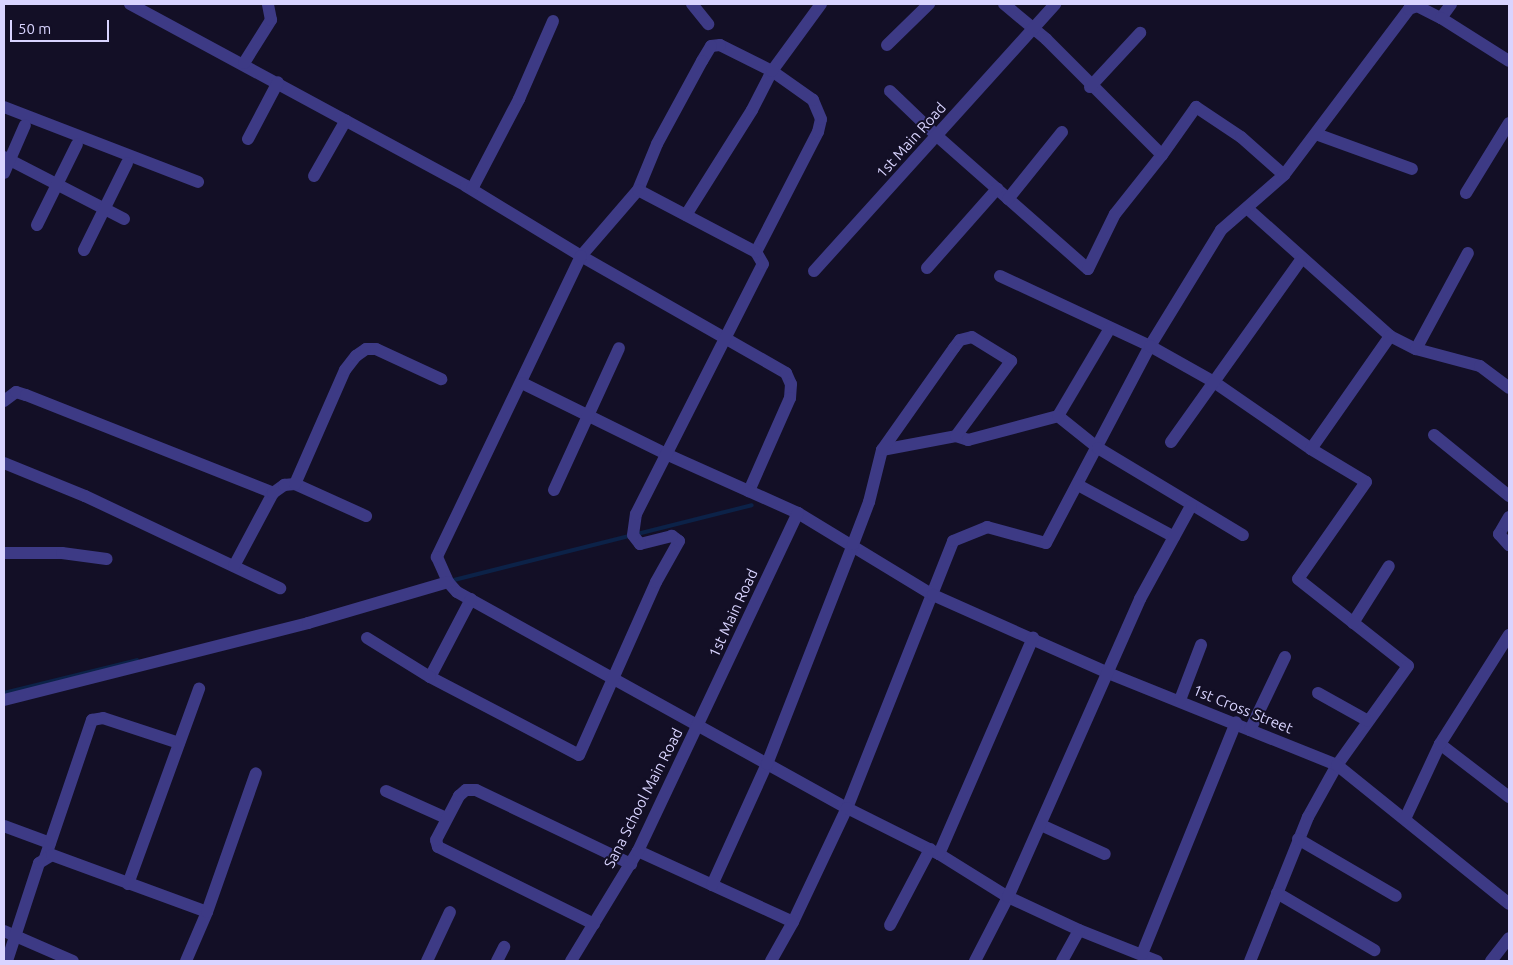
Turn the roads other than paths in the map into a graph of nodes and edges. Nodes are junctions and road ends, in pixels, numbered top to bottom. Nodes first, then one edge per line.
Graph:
1 (130, 4) edge
2 (268, 4) edge
3 (692, 4) edge
4 (821, 4) edge
5 (929, 4) edge
6 (1004, 4) edge
7 (1055, 4) edge
8 (1451, 4) edge
9 (1441, 18) junction
10 (553, 21) dead end
11 (708, 24) dead end
12 (1031, 29) junction
13 (1140, 33) dead end
14 (887, 45) dead end
15 (1509, 60) edge
16 (244, 63) junction
17 (772, 71) junction
18 (278, 82) junction
19 (1090, 87) junction
20 (890, 91) dead end
21 (4, 108) edge
22 (346, 120) junction
23 (1509, 123) edge
24 (25, 125) dead end
25 (1062, 132) dead end
26 (1316, 134) junction
27 (937, 136) junction
28 (248, 138) dead end
29 (77, 144) dead end
30 (1162, 155) junction
31 (7, 158) edge
32 (126, 163) dead end
33 (1412, 170) dead end
34 (4, 173) edge
35 (1284, 175) junction
36 (314, 176) dead end
37 (198, 182) dead end
38 (58, 184) junction
39 (472, 189) junction
40 (997, 189) junction
41 (638, 190) junction
42 (1466, 193) dead end
43 (1008, 199) junction
44 (104, 208) junction
45 (1248, 209) junction
46 (686, 215) junction
47 (124, 219) dead end
48 (38, 225) dead end
49 (84, 250) dead end
50 (756, 252) junction
51 (1468, 253) dead end
52 (581, 256) junction
53 (1301, 260) junction
54 (927, 268) dead end
55 (814, 271) dead end
56 (1000, 276) dead end
57 (1110, 328) junction
58 (1390, 336) junction
59 (726, 338) junction
60 (1150, 346) junction
61 (619, 348) dead end
62 (1416, 349) junction
63 (441, 379) dead end
64 (1214, 382) junction
65 (522, 383) junction
66 (1509, 388) edge
67 (4, 400) edge
68 (588, 415) junction
69 (1058, 416) junction
70 (956, 436) junction
71 (1434, 436) dead end
72 (1171, 442) dead end
73 (1098, 448) junction
74 (1312, 449) junction
75 (882, 450) junction
76 (666, 454) junction
77 (4, 463) edge
78 (295, 484) junction
79 (1078, 485) junction
80 (554, 490) dead end
81 (749, 491) junction
82 (273, 493) junction
83 (1509, 496) edge
84 (1191, 506) junction
85 (798, 513) junction
86 (366, 516) dead end
87 (1509, 517) edge
88 (1243, 534) dead end
89 (1174, 537) junction
90 (853, 544) junction
91 (1509, 545) edge
92 (4, 553) edge
93 (107, 559) dead end
94 (234, 566) junction
95 (1389, 566) dead end
96 (448, 582) junction
97 (280, 588) dead end
98 (933, 595) junction
99 (471, 600) junction
100 (1354, 623) junction
101 (1509, 635) edge
102 (367, 638) dead end
103 (1032, 638) junction
104 (1201, 645) dead end
105 (1285, 657) dead end
106 (1108, 673) junction
107 (430, 677) junction
108 (612, 679) junction
109 (199, 689) dead end
110 (1318, 693) dead end
111 (4, 700) edge
112 (1180, 700) junction
113 (1368, 721) junction
114 (1236, 722) junction
115 (697, 727) junction
116 (1250, 730) junction
117 (179, 743) junction
118 (1440, 744) junction
119 (766, 764) junction
120 (1337, 765) junction
121 (256, 773) dead end
122 (386, 791) dead end
123 (1509, 798) edge
124 (847, 808) junction
125 (446, 818) junction
126 (1405, 819) junction
127 (1040, 825) junction
128 (4, 826) edge
129 (1298, 839) junction
130 (50, 844) junction
131 (638, 851) junction
132 (934, 851) junction
133 (1105, 854) dead end
134 (45, 858) junction
135 (630, 864) junction
136 (128, 884) junction
137 (712, 885) junction
138 (1277, 893) junction
139 (1396, 896) dead end
140 (1008, 897) junction
141 (1509, 904) edge
142 (207, 912) junction
143 (450, 912) dead end
144 (793, 922) junction
145 (594, 924) junction
146 (890, 925) dead end
147 (1079, 930) junction
148 (10, 934) edge
149 (1509, 938) edge
150 (504, 947) dead end
151 (1374, 950) dead end
152 (1142, 954) junction
153 (7, 961) edge
154 (73, 961) edge
155 (186, 961) edge
156 (428, 961) edge
157 (497, 961) edge
158 (571, 961) edge
159 (771, 961) edge
160 (975, 961) edge
161 (1062, 961) edge
162 (1157, 961) edge
163 (1250, 961) edge
164 (1491, 961) edge

1 - 16 street
2 - 16 street
3 - 11 street
4 - 17 street
5 - 14 street
6 - 12 street
7 - 12 street, 1st Main Road
8 - 9 street
9 - 15 street
9 - 26 street
10 - 39 street
12 - 19 street
12 - 27 street, 1st Main Road
13 - 19 street
16 - 18 street
17 - 41 street
17 - 46 street
17 - 50 street
18 - 22 street
18 - 28 street
19 - 30 street
20 - 27 street
21 - 37 street
22 - 36 street
22 - 39 street
23 - 42 street
24 - 31 street
25 - 43 street
26 - 33 street
26 - 35 street
27 - 40 street
27 - 55 street, 1st Main Road
29 - 38 street
30 - 35 street
30 - 43 street
31 - 34 street
31 - 38 street
32 - 44 street
35 - 45 street
38 - 44 street
38 - 48 street
39 - 52 street
40 - 43 street
40 - 54 street
41 - 46 street
41 - 52 street
44 - 47 street
44 - 49 street
45 - 53 street
45 - 60 street
46 - 50 street
50 - 59 street
51 - 62 street
52 - 59 street
52 - 65 street
53 - 58 street
53 - 64 street
56 - 57 street
57 - 60 street
57 - 69 street
58 - 62 street
58 - 74 street
59 - 76 street
59 - 81 street
60 - 64 street
60 - 73 street
61 - 68 street
62 - 66 street
63 - 78 street
64 - 72 street
64 - 74 street
65 - 68 street, 1st Cross Street
65 - 96 street
67 - 82 street
68 - 76 street, 1st Cross Street
68 - 80 street
69 - 70 street
69 - 73 street
70 - 75 street
70 - 75 street
71 - 83 street
73 - 79 street
73 - 84 street
74 - 100 street
75 - 90 street
76 - 81 street, 1st Cross Street
76 - 108 street
77 - 94 street
78 - 82 street
78 - 86 street
79 - 89 street
79 - 98 street
81 - 85 street, 1st Cross Street
82 - 94 street
84 - 88 street
84 - 89 street
85 - 90 street, 1st Cross Street
85 - 115 street, 1st Main Road
87 - 91 street
89 - 106 street
90 - 98 street, 1st Cross Street
90 - 119 street
92 - 93 street
94 - 97 street
95 - 100 street
96 - 99 street
96 - 111 street
98 - 103 street, 1st Cross Street
98 - 124 street
99 - 107 street
99 - 108 street
100 - 113 street
101 - 118 street
102 - 107 street
103 - 106 street, 1st Cross Street
103 - 132 street
104 - 112 street
105 - 116 street
106 - 112 street, 1st Cross Street
106 - 127 street
107 - 108 street
108 - 115 street
109 - 117 street
110 - 113 street
112 - 114 street, 1st Cross Street
113 - 120 street
114 - 116 street, 1st Cross Street
114 - 152 street
115 - 119 street
115 - 131 street, Sana School Main Road
116 - 120 street, 1st Cross Street
117 - 130 street
117 - 136 street
118 - 123 street
118 - 126 street
119 - 124 street
119 - 137 street
120 - 126 street, 1st Cross Street
120 - 129 street
121 - 142 street
122 - 125 street
124 - 132 street
124 - 144 street
125 - 135 street
125 - 145 street
126 - 141 street, 1st Cross Street
127 - 133 street
127 - 140 street
128 - 130 street
129 - 138 street
129 - 139 street
130 - 134 street
131 - 135 street, Sana School Main Road
131 - 137 street
132 - 140 street
132 - 146 street
134 - 136 street
134 - 148 street
135 - 145 street, Sana School Main Road
136 - 142 street
137 - 144 street
138 - 151 street
138 - 163 street
140 - 147 street
140 - 160 street
142 - 155 street
143 - 156 street
144 - 159 street
145 - 158 street, Sana School Main Road
147 - 152 street
147 - 161 street
148 - 153 street
148 - 154 street
149 - 164 street
150 - 157 street
152 - 162 street

